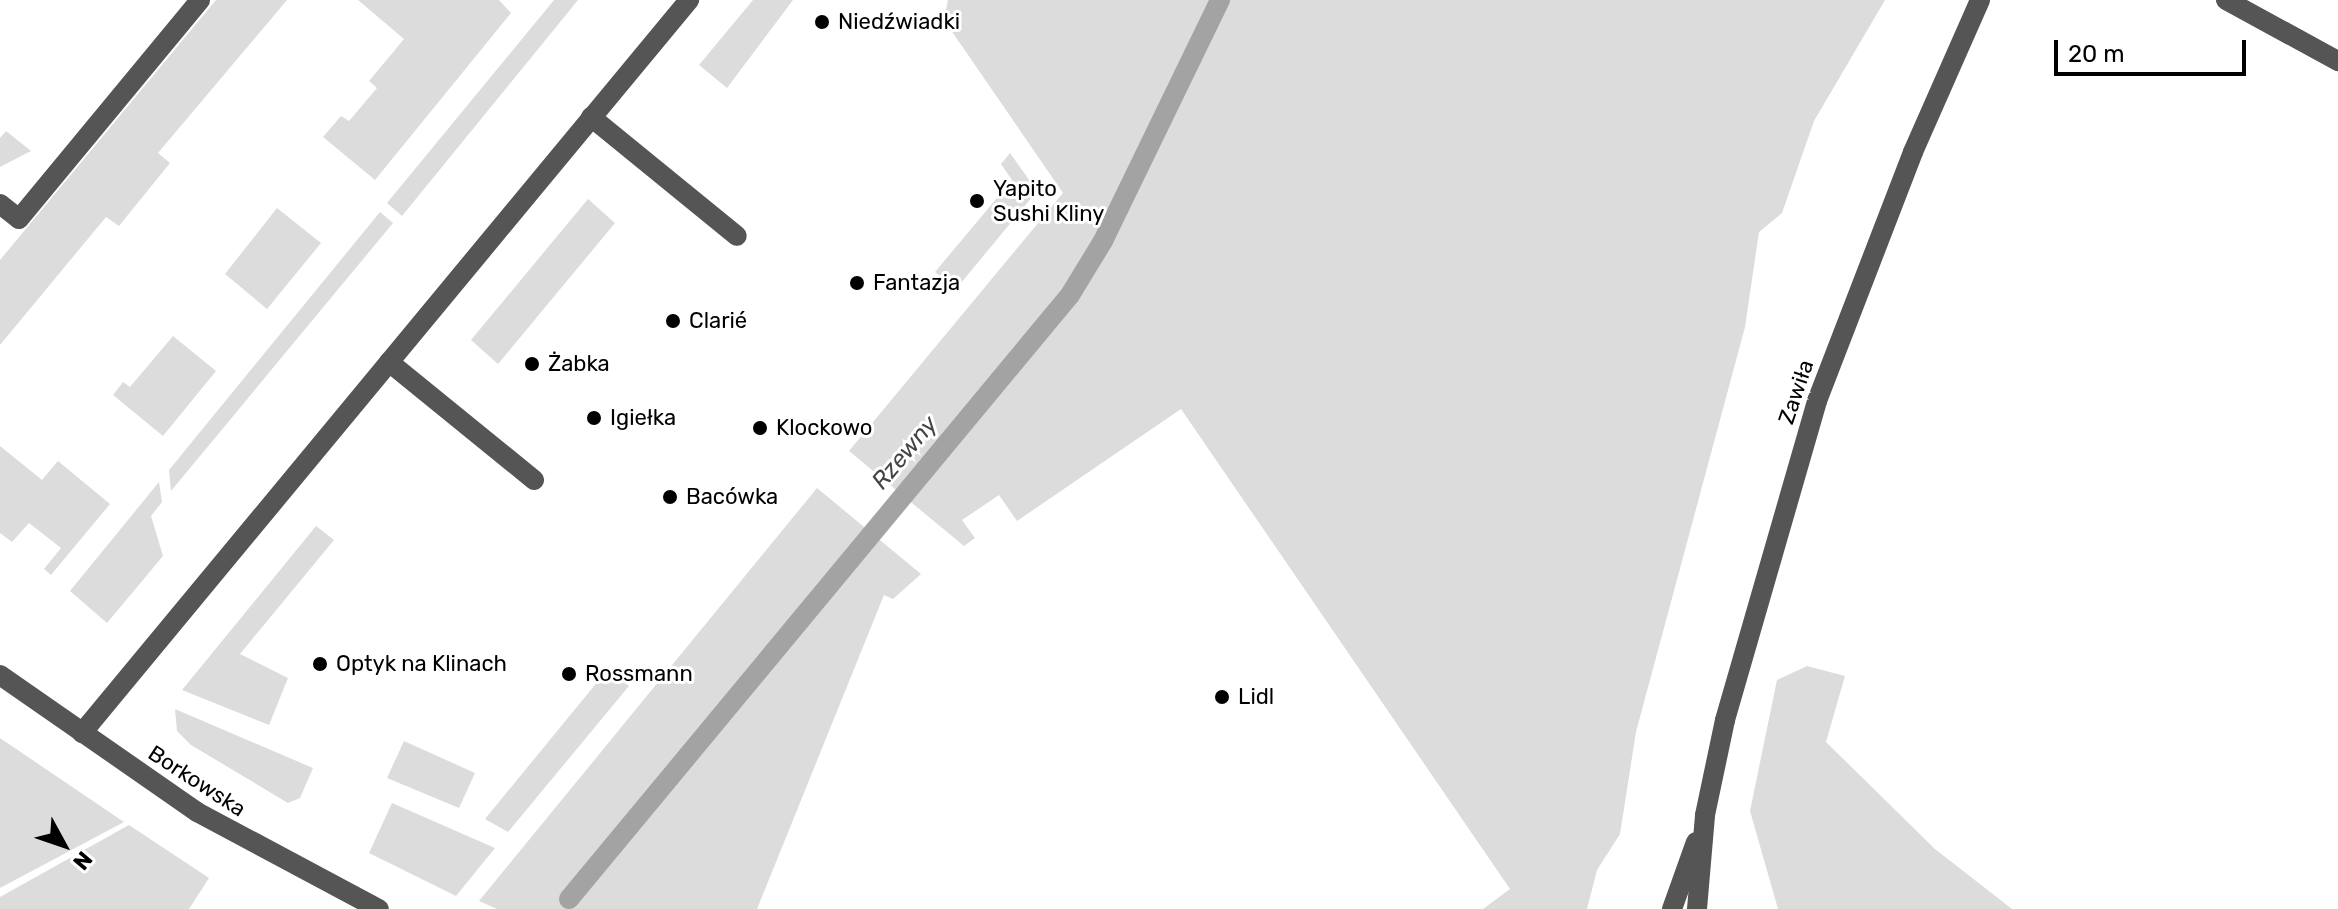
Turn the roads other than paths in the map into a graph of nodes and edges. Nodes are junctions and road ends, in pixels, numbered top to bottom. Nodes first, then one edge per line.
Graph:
1 (200, 0) edge
2 (689, 0) edge
3 (1980, 0) edge
4 (2226, 0) edge
5 (2338, 61) edge
6 (591, 117) junction
7 (0, 204) edge
8 (737, 236) dead end
9 (389, 362) junction
10 (534, 480) dead end
11 (0, 675) edge
12 (82, 733) junction
13 (1705, 815) junction
14 (379, 909) edge
15 (1672, 909) edge
16 (1697, 909) edge

1 - 7 street
2 - 6 street
3 - 13 street, Zawiła
4 - 5 street
6 - 8 street
6 - 9 street
9 - 10 street
9 - 12 street
11 - 12 street, Borkowska
12 - 14 street, Borkowska
13 - 15 street, Zawiła
13 - 16 street, Zawiła

